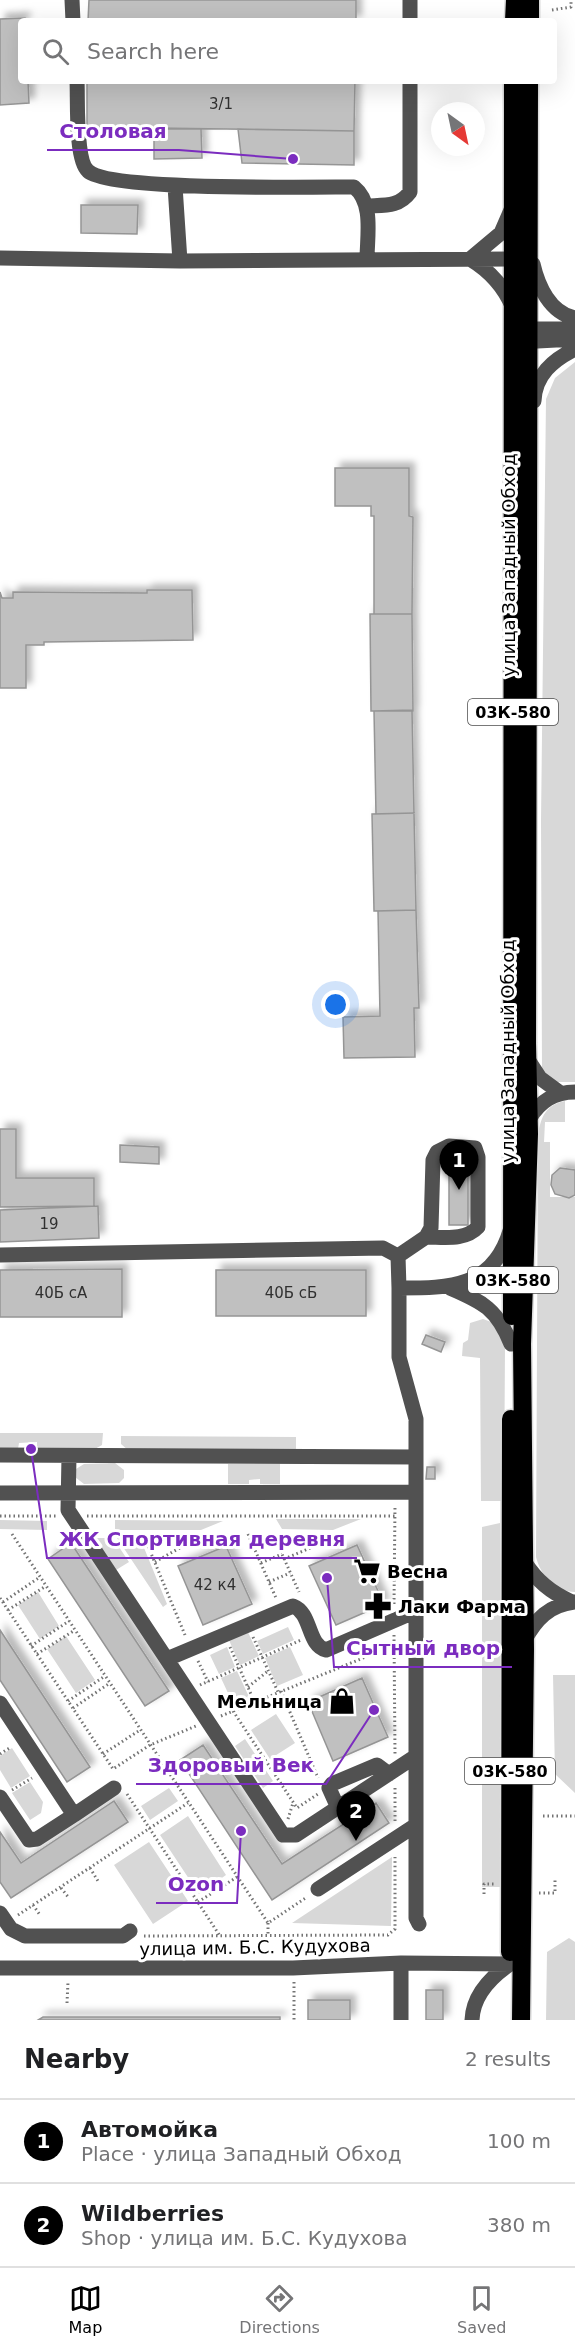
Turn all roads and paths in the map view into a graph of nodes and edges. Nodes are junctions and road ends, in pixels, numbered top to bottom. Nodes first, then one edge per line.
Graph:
1 (72, 0) edge
2 (410, 0) edge
3 (514, 0) edge
4 (530, 0) edge
5 (571, 0) edge
6 (552, 10) dead end
7 (74, 18) edge
8 (410, 18) edge
9 (514, 18) edge
10 (530, 18) edge
11 (77, 84) edge
12 (410, 84) edge
13 (513, 84) edge
14 (529, 84) edge
15 (175, 186) junction
16 (367, 206) junction
17 (512, 207) junction
18 (523, 253) junction
19 (0, 258) edge
20 (470, 259) junction
21 (367, 260) junction
22 (180, 261) junction
23 (513, 308) junction
24 (575, 318) edge
25 (575, 329) edge
26 (521, 335) junction
27 (575, 339) edge
28 (575, 349) edge
29 (529, 422) junction
30 (527, 1058) junction
31 (559, 1092) junction
32 (575, 1092) edge
33 (529, 1119) junction
34 (514, 1216) junction
35 (426, 1237) junction
36 (0, 1255) edge
37 (398, 1256) junction
38 (399, 1288) junction
39 (450, 1288) junction
40 (511, 1344) junction
41 (0, 1455) edge
42 (69, 1456) junction
43 (416, 1457) junction
44 (416, 1492) junction
45 (0, 1493) edge
46 (67, 1493) junction
47 (394, 1499) dead end
48 (0, 1516) edge
49 (72, 1516) junction
50 (395, 1516) junction
51 (345, 1533) dead end
52 (12, 1534) dead end
53 (143, 1534) dead end
54 (204, 1534) dead end
55 (248, 1534) dead end
56 (273, 1534) dead end
57 (282, 1554) junction
58 (284, 1559) junction
59 (524, 1561) junction
60 (155, 1563) junction
61 (261, 1563) junction
62 (290, 1573) junction
63 (40, 1577) junction
64 (269, 1582) junction
65 (46, 1586) junction
66 (298, 1592) dead end
67 (277, 1601) dead end
68 (3, 1602) dead end
69 (574, 1602) edge
70 (8, 1610) dead end
71 (416, 1611) junction
72 (69, 1621) junction
73 (394, 1621) junction
74 (247, 1624) junction
75 (75, 1630) junction
76 (313, 1634) junction
77 (224, 1635) junction
78 (524, 1641) junction
79 (190, 1644) junction
80 (31, 1646) dead end
81 (37, 1654) dead end
82 (262, 1657) junction
83 (167, 1659) junction
84 (239, 1668) junction
85 (268, 1671) junction
86 (105, 1676) junction
87 (208, 1682) junction
88 (110, 1683) junction
89 (248, 1688) junction
90 (187, 1691) junction
91 (68, 1701) dead end
92 (254, 1702) dead end
93 (0, 1703) edge
94 (73, 1708) dead end
95 (233, 1711) dead end
96 (141, 1730) junction
97 (103, 1754) dead end
98 (416, 1756) junction
99 (44, 1770) junction
100 (392, 1772) junction
101 (116, 1780) joint
102 (326, 1789) junction
103 (0, 1798) edge
104 (189, 1803) junction
105 (338, 1808) junction
106 (74, 1815) junction
107 (543, 1816) dead end
108 (575, 1816) edge
109 (416, 1825) junction
110 (150, 1829) junction
111 (395, 1839) junction
112 (90, 1868) junction
113 (237, 1876) junction
114 (555, 1879) dead end
115 (98, 1881) dead end
116 (498, 1884) dead end
117 (61, 1887) junction
118 (318, 1889) joint
119 (539, 1893) dead end
120 (484, 1894) dead end
121 (69, 1899) dead end
122 (198, 1902) junction
123 (33, 1905) junction
124 (40, 1916) dead end
125 (3, 1918) edge
126 (268, 1923) junction
127 (419, 1924) dead end
128 (220, 1936) junction
129 (268, 1936) junction
130 (132, 1937) joint
131 (401, 1963) junction
132 (510, 1964) junction
133 (0, 1968) edge
134 (68, 1968) junction
135 (293, 1968) junction
136 (67, 2003) dead end
137 (294, 2020) edge
138 (401, 2020) edge
139 (472, 2020) edge
140 (510, 2020) edge
141 (521, 2020) edge

1 - 7 street
2 - 8 street
3 - 9 highway
4 - 10 highway
5 - 6 path
11 - 15 street
12 - 16 street
13 - 17 highway, улица Западный Обход / 03К-580
14 - 18 highway, улица Западный Обход / 03К-580
15 - 16 street
15 - 22 street
16 - 21 street
17 - 18 highway, улица Западный Обход / 03К-580
17 - 20 street
18 - 20 street
18 - 23 highway, улица Западный Обход / 03К-580
18 - 24 street
18 - 26 highway, улица Западный Обход / 03К-580
19 - 22 street
20 - 21 street
20 - 23 street
21 - 22 street
23 - 26 highway, улица Западный Обход / 03К-580
25 - 26 street
26 - 27 street
26 - 29 highway, улица Западный Обход / 03К-580
26 - 34 highway, улица Западный Обход / 03К-580
28 - 29 street
29 - 30 highway, улица Западный Обход / 03К-580
30 - 31 street
30 - 33 highway, улица Западный Обход / 03К-580
31 - 32 street
31 - 33 street
33 - 59 highway, улица Западный Обход / 03К-580
34 - 39 street
34 - 40 highway, улица Западный Обход / 03К-580
35 - 35 street
35 - 37 street
36 - 37 street
37 - 38 street
38 - 39 street
38 - 43 street
39 - 40 street
40 - 132 highway, улица Западный Обход / 03К-580
41 - 42 street
42 - 43 street
42 - 46 street
43 - 44 street
44 - 46 street
44 - 71 street
45 - 46 street
46 - 49 street
47 - 50 path
48 - 49 path
49 - 50 path
49 - 83 street
50 - 73 path
51 - 58 path
52 - 63 path
53 - 60 path
54 - 60 path
55 - 61 path
56 - 57 path
57 - 58 path
57 - 61 path
58 - 62 path
59 - 69 street
59 - 78 highway, улица Западный Обход / 03К-580
60 - 79 path
61 - 64 path
62 - 64 path
62 - 66 path
63 - 65 path
63 - 68 path
64 - 67 path
65 - 70 path
65 - 72 path
69 - 78 street
71 - 73 street
71 - 98 street
72 - 75 path
72 - 80 path
73 - 76 street
73 - 100 path
74 - 76 street
74 - 77 street
74 - 82 path
75 - 81 path
75 - 86 path
76 - 82 path
77 - 79 street
77 - 84 path
78 - 141 highway, улица Западный Обход / 03К-580
79 - 83 street
79 - 87 path
82 - 84 path
82 - 85 path
83 - 90 street
84 - 87 path
84 - 89 path
85 - 89 path
85 - 102 path
86 - 88 path
86 - 91 path
87 - 90 path
88 - 94 path
88 - 96 path
89 - 92 path
90 - 105 street
93 - 99 street
95 - 102 path
96 - 97 path
96 - 104 path
98 - 100 street
98 - 109 street
99 - 103 path
99 - 106 street
100 - 102 street
100 - 105 street
100 - 111 path
101 - 106 street
101 - 110 path
102 - 105 street
103 - 106 street
104 - 110 path
104 - 113 path
107 - 108 path
109 - 111 street
109 - 127 street
110 - 112 path
110 - 122 path
111 - 118 street
111 - 129 path
112 - 115 path
112 - 117 path
113 - 122 path
113 - 126 path
114 - 119 path
116 - 120 path
117 - 121 path
117 - 123 path
118 - 126 path
122 - 128 path
123 - 124 path
123 - 125 path
125 - 130 street
126 - 129 path
128 - 129 path
128 - 130 path
131 - 132 street, улица им. Б.С. Кудухова
131 - 135 street, улица им. Б.С. Кудухова
131 - 138 street
132 - 139 street
132 - 140 highway, улица Западный Обход / 03К-580
133 - 134 street, улица им. Б.С. Кудухова
134 - 135 street, улица им. Б.С. Кудухова
134 - 136 path
135 - 137 path

